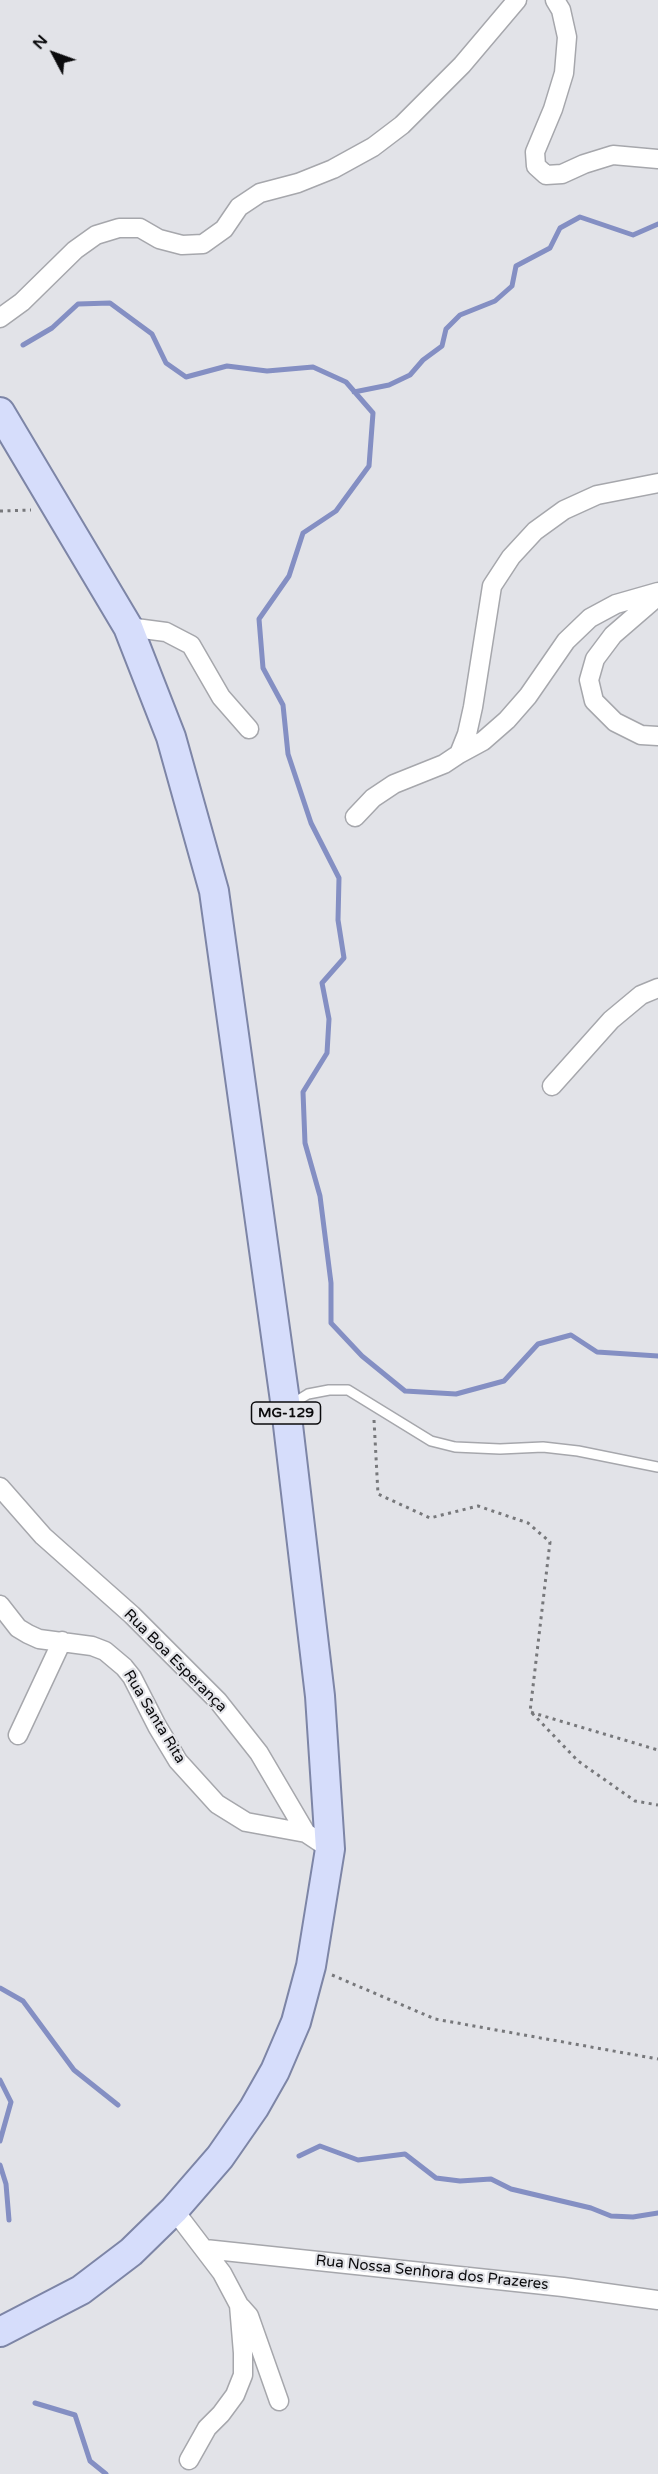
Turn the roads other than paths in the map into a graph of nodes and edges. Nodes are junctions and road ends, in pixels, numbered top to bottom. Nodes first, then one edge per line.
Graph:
1 (517, 0) edge
2 (555, 0) edge
3 (658, 159) edge
4 (0, 318) edge
5 (0, 412) edge
6 (658, 483) edge
7 (658, 594) edge
8 (128, 627) junction
9 (249, 729) dead end
10 (658, 736) edge
11 (459, 754) junction
12 (355, 817) dead end
13 (658, 988) edge
14 (552, 1086) dead end
15 (286, 1408) junction
16 (658, 1467) edge
17 (0, 1487) edge
18 (0, 1605) edge
19 (62, 1641) junction
20 (18, 1735) dead end
21 (306, 1833) junction
22 (330, 1850) junction
23 (174, 2210) junction
24 (205, 2249) junction
25 (658, 2300) edge
26 (239, 2305) junction
27 (0, 2332) edge
28 (279, 2400) dead end
29 (189, 2460) dead end

1 - 4 street
2 - 3 street
5 - 8 main road, MG-129
6 - 11 street
7 - 10 street
7 - 11 street
8 - 9 street
8 - 15 main road, MG-129
11 - 12 street
13 - 14 street
15 - 16 lane
15 - 22 main road, MG-129
17 - 21 street, Rua Boa Esperança
18 - 19 street, Rua Santa Rita
19 - 20 street
19 - 21 street, Rua Santa Rita
21 - 22 street, Rua Boa Esperança
22 - 23 main road, MG-129
23 - 24 street
23 - 27 main road, MG-129
24 - 25 street, Rua Nossa Senhora dos Prazeres
24 - 26 street
26 - 28 street
26 - 29 street

